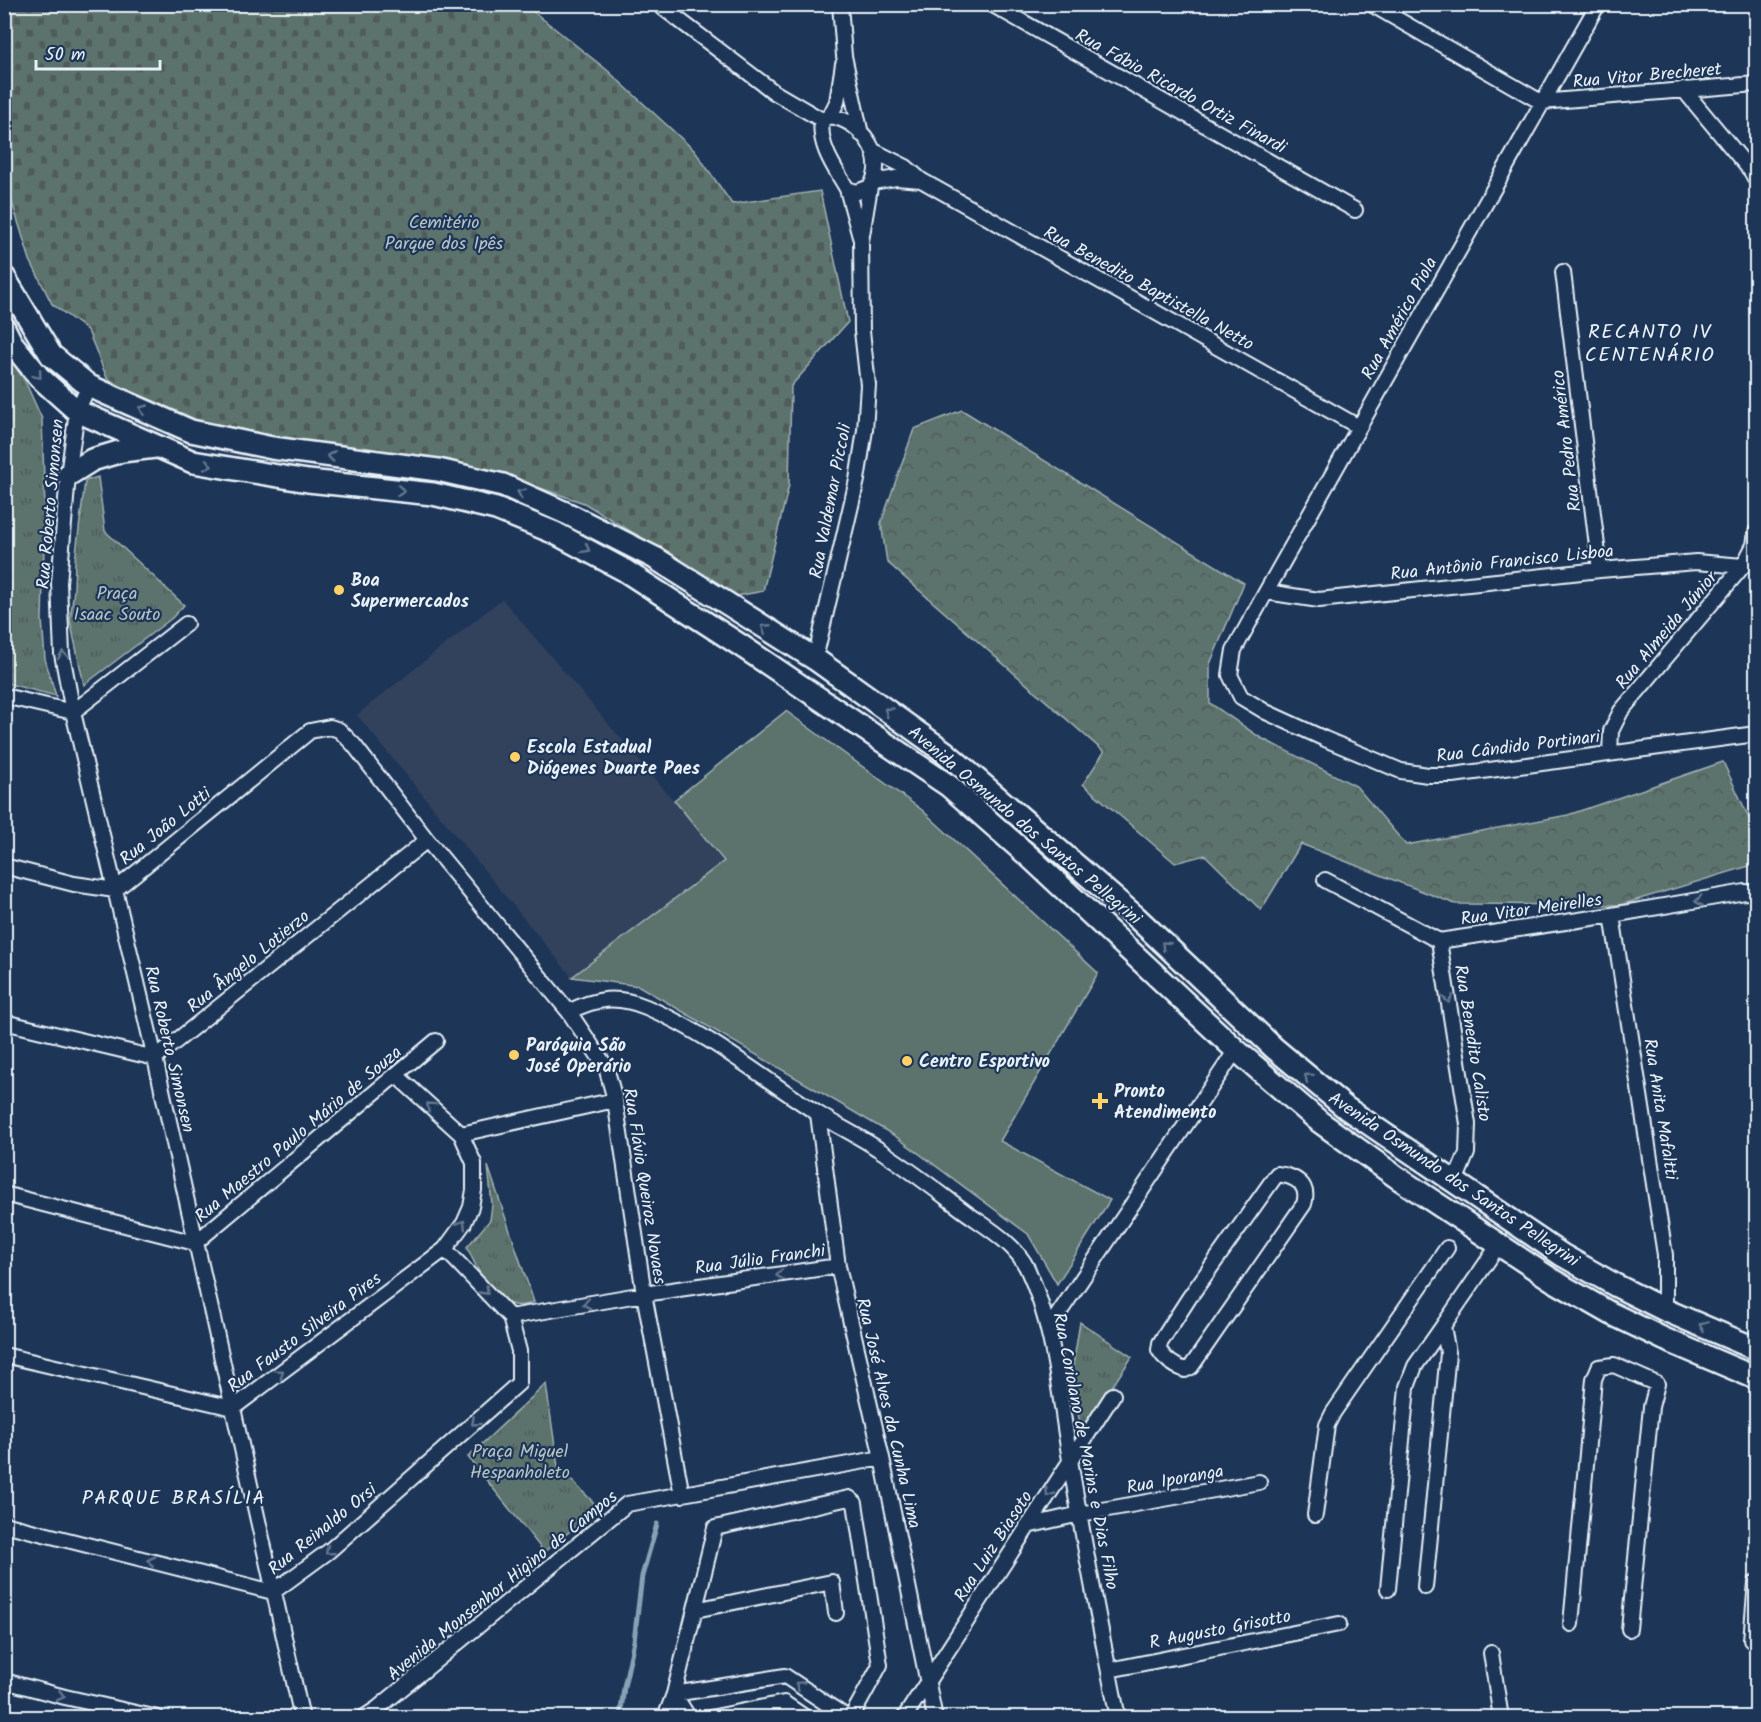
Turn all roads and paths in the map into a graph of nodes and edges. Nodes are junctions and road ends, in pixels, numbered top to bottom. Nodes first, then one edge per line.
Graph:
1 (840, 4) edge
2 (991, 4) edge
3 (1371, 4) edge
4 (1598, 4) edge
5 (659, 5) edge
6 (844, 56) junction
7 (1756, 84) edge
8 (1683, 89) junction
9 (1541, 102) junction
10 (826, 118) junction
11 (861, 134) junction
12 (874, 151) junction
13 (921, 180) junction
14 (1756, 180) edge
15 (872, 184) junction
16 (847, 189) junction
17 (1354, 210) dead end
18 (861, 242) junction
19 (1563, 272) dead end
20 (4, 277) edge
21 (4, 328) edge
22 (89, 386) junction
23 (77, 411) junction
24 (1359, 427) junction
25 (157, 446) junction
26 (68, 475) junction
27 (1756, 532) edge
28 (1743, 566) junction
29 (1600, 570) junction
30 (1266, 592) junction
31 (186, 624) dead end
32 (1234, 650) joint
33 (815, 658) junction
34 (779, 672) junction
35 (4, 696) edge
36 (73, 712) junction
37 (330, 728) joint
38 (1756, 735) edge
39 (1610, 753) junction
40 (428, 840) junction
41 (4, 866) edge
42 (1325, 880) dead end
43 (115, 890) junction
44 (1756, 893) edge
45 (1082, 907) junction
46 (1612, 915) junction
47 (1137, 918) junction
48 (1439, 941) junction
49 (569, 1012) junction
50 (4, 1022) edge
51 (436, 1041) dead end
52 (1236, 1050) junction
53 (155, 1058) junction
54 (396, 1075) junction
55 (615, 1100) junction
56 (819, 1114) junction
57 (461, 1134) junction
58 (1277, 1174) joint
59 (1454, 1184) junction
60 (4, 1194) edge
61 (195, 1243) junction
62 (1500, 1243) junction
63 (1447, 1248) dead end
64 (445, 1249) junction
65 (838, 1266) junction
66 (644, 1294) junction
67 (1665, 1310) junction
68 (510, 1317) junction
69 (1443, 1326) junction
70 (1049, 1328) junction
71 (1756, 1349) edge
72 (4, 1355) edge
73 (1756, 1378) edge
74 (1113, 1395) dead end
75 (233, 1408) junction
76 (882, 1458) junction
77 (1070, 1461) junction
78 (1259, 1482) dead end
79 (682, 1494) junction
80 (1080, 1514) junction
81 (1315, 1515) dead end
82 (4, 1524) edge
83 (1027, 1526) junction
84 (1756, 1582) edge
85 (1425, 1587) dead end
86 (1388, 1589) dead end
87 (273, 1592) junction
88 (694, 1610) junction
89 (836, 1613) dead end
90 (1339, 1624) dead end
91 (1571, 1624) dead end
92 (1629, 1629) dead end
93 (1751, 1640) dead end
94 (1491, 1653) dead end
95 (1109, 1670) junction
96 (928, 1679) junction
97 (4, 1681) edge
98 (674, 1694) junction
99 (158, 1718) edge
100 (302, 1718) edge
101 (363, 1718) edge
102 (665, 1718) edge
103 (689, 1718) edge
104 (710, 1718) edge
105 (806, 1718) edge
106 (849, 1718) edge
107 (904, 1718) edge
108 (935, 1718) edge
109 (1118, 1718) edge
110 (1501, 1718) edge

1 - 6 street
2 - 17 street, Rua Fábio Ricardo Ortiz Finardi
3 - 9 street
4 - 9 street, Rua Américo Piola
5 - 10 street
6 - 10 street
6 - 11 street
7 - 8 street, Rua Vitor Brecheret
8 - 9 street, Rua Vitor Brecheret
8 - 14 street
9 - 24 street, Rua Américo Piola
10 - 11 street
10 - 16 street, Rua Valdemar Piccoli
11 - 12 street
12 - 13 street, Rua Benedito Baptistella Netto
12 - 15 street, Rua Valdemar Piccoli
13 - 15 street, Rua Benedito Baptistella Netto
13 - 24 street, Rua Benedito Baptistella Netto
15 - 16 street, Rua Benedito Baptistella Netto
15 - 18 street, Rua Valdemar Piccoli
16 - 18 street, Rua Valdemar Piccoli
18 - 33 street, Rua Valdemar Piccoli
19 - 29 street, Rua Pedro Américo
20 - 22 main road, Avenida Osmundo dos Santos Pellegrini
21 -> 23 main road, Avenida Osmundo dos Santos Pellegrini
22 - 23 street, Rua Roberto Simonsen
33 -> 22 main road, Avenida Osmundo dos Santos Pellegrini
23 - 25 main road, Avenida Osmundo dos Santos Pellegrini
23 - 26 street, Rua Roberto Simonsen
24 - 30 street, Rua Américo Piola
25 - 26 main road
25 -> 34 main road, Avenida Osmundo dos Santos Pellegrini
36 -> 26 street, Rua Roberto Simonsen
27 - 28 street, Rua Almeida Júnior
28 - 29 street, Rua Antônio Francisco Lisboa
28 - 39 street, Rua Almeida Júnior
29 - 30 street, Rua Antônio Francisco Lisboa
30 - 32 street, Rua Américo Piola
31 - 36 street
32 - 39 street, Rua Cândido Portinari
33 - 34 main road
47 -> 33 main road, Avenida Osmundo dos Santos Pellegrini
34 - 45 main road, Avenida Osmundo dos Santos Pellegrini
35 - 36 street
36 - 43 street, Rua Roberto Simonsen
37 - 40 street, Rua Flávio Queiroz Novaes
37 - 43 street, Rua João Lotti
38 - 39 street, Rua Cândido Portinari
40 - 49 street, Rua Flávio Queiroz Novaes
40 - 53 street, Rua Ângelo Lotierzo
41 - 43 street, Rua João Lotti
42 - 48 street, Rua Vitor Meirelles
43 - 53 street, Rua Roberto Simonsen
44 -> 46 street, Rua Vitor Meirelles
45 - 47 main road
45 - 52 main road, Avenida Osmundo dos Santos Pellegrini
46 - 48 street, Rua Vitor Meirelles
46 - 67 street, Rua Anita Mafaltti
59 -> 47 main road, Avenida Osmundo dos Santos Pellegrini
48 -> 59 street, Rua Benedito Calisto
49 - 55 street, Rua Flávio Queiroz Novaes
49 - 56 street, Rua Coriolano de Marins e Dias Filho
50 - 53 street
51 - 54 street, Rua Maestro Paulo Mário de Souza
52 - 62 main road, Avenida Osmundo dos Santos Pellegrini
52 - 70 street
53 - 61 street, Rua Roberto Simonsen
57 -> 54 street
54 - 61 street, Rua Maestro Paulo Mário de Souza
55 - 57 street
55 - 66 street, Rua Flávio Queiroz Novaes
56 - 65 street, Rua José Alves da Cunha Lima
56 - 70 street, Rua Coriolano de Marins e Dias Filho
64 -> 57 street, Rua Fausto Silveira Pires
58 - 58 street
59 - 67 main road, Avenida Osmundo dos Santos Pellegrini
60 - 61 street, Rua Maestro Paulo Mário de Souza
61 - 75 street, Rua Roberto Simonsen
62 - 69 street
62 - 73 main road, Avenida Osmundo dos Santos Pellegrini
63 - 81 street
64 -> 68 street
75 -> 64 street, Rua Fausto Silveira Pires
65 -> 66 street, Rua Júlio Franchi
65 - 76 street, Rua José Alves da Cunha Lima
66 -> 68 street, Rua Júlio Franchi
66 - 79 street, Rua Flávio Queiroz Novaes
71 -> 67 main road, Avenida Osmundo dos Santos Pellegrini
68 -> 87 street, Rua Reinaldo Orsi
69 - 85 street
69 - 86 street
70 - 77 street, Rua Coriolano de Marins e Dias Filho
72 - 75 street, Rua Fausto Silveira Pires
74 - 77 street, Rua Luiz Biasoto
75 - 87 street, Rua Roberto Simonsen
76 - 79 street, Avenida Monsenhor Higino de Campos
76 - 96 street, Rua José Alves da Cunha Lima
77 - 80 street, Rua Coriolano de Marins e Dias Filho
77 -> 83 street, Rua Luiz Biasoto
78 - 80 street, Rua Iporanga
79 - 101 street, Avenida Monsenhor Higino de Campos
80 - 83 street, Rua Iporanga
80 - 95 street, Rua Coriolano de Marins e Dias Filho
87 -> 82 street, Rua Reinaldo Orsi
83 - 96 street, Rua Luiz Biasoto
84 - 93 street
87 - 100 street, Rua Roberto Simonsen
88 - 89 street
88 - 98 street
88 - 106 street
90 - 95 street, R Augusto Grisotto
91 - 92 street
94 - 110 street
95 - 109 street, Rua Coriolano de Marins e Dias Filho
96 - 107 street, Rua Luiz Biasoto
96 - 108 street, Rua José Alves da Cunha Lima
97 -> 99 street
98 - 102 street
98 - 103 street
106 -> 98 street
104 - 105 street

